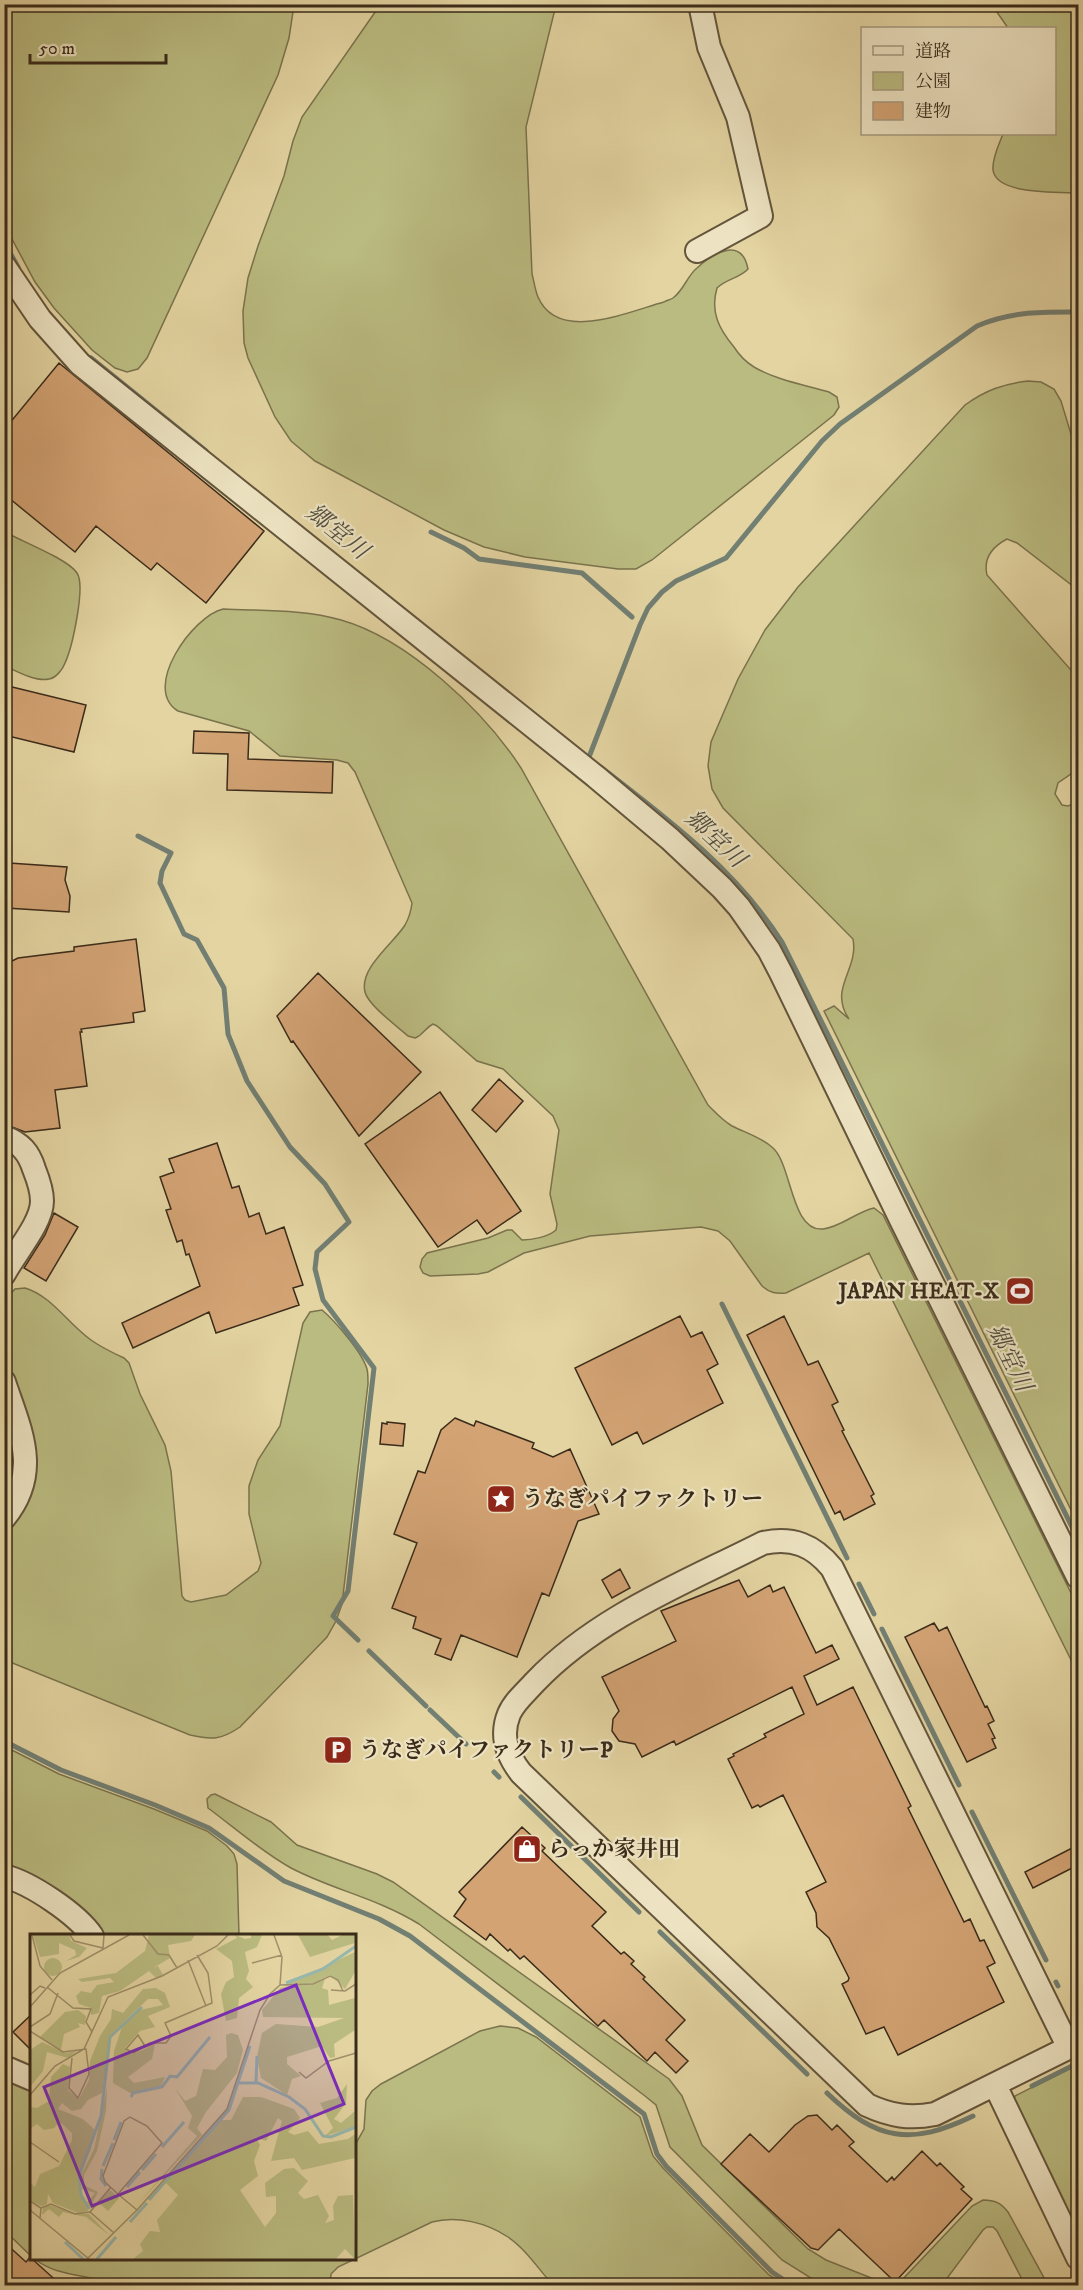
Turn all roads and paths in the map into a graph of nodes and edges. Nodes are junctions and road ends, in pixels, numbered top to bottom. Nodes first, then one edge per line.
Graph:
1 (700, 4) edge
2 (697, 251) dead end
3 (4, 266) edge
4 (4, 1137) edge
5 (4, 1274) edge
6 (4, 1382) edge
7 (4, 1518) edge
8 (1078, 1576) edge
9 (4, 1876) edge
10 (91, 1934) edge
11 (1074, 2045) edge
12 (4, 2067) edge
13 (30, 2078) edge
14 (995, 2085) junction
15 (1078, 2258) edge

1 - 2 street
3 - 8 street
4 - 5 street
6 - 7 street
9 - 10 street
11 - 14 street
11 - 14 street
12 - 13 street
14 - 15 street

